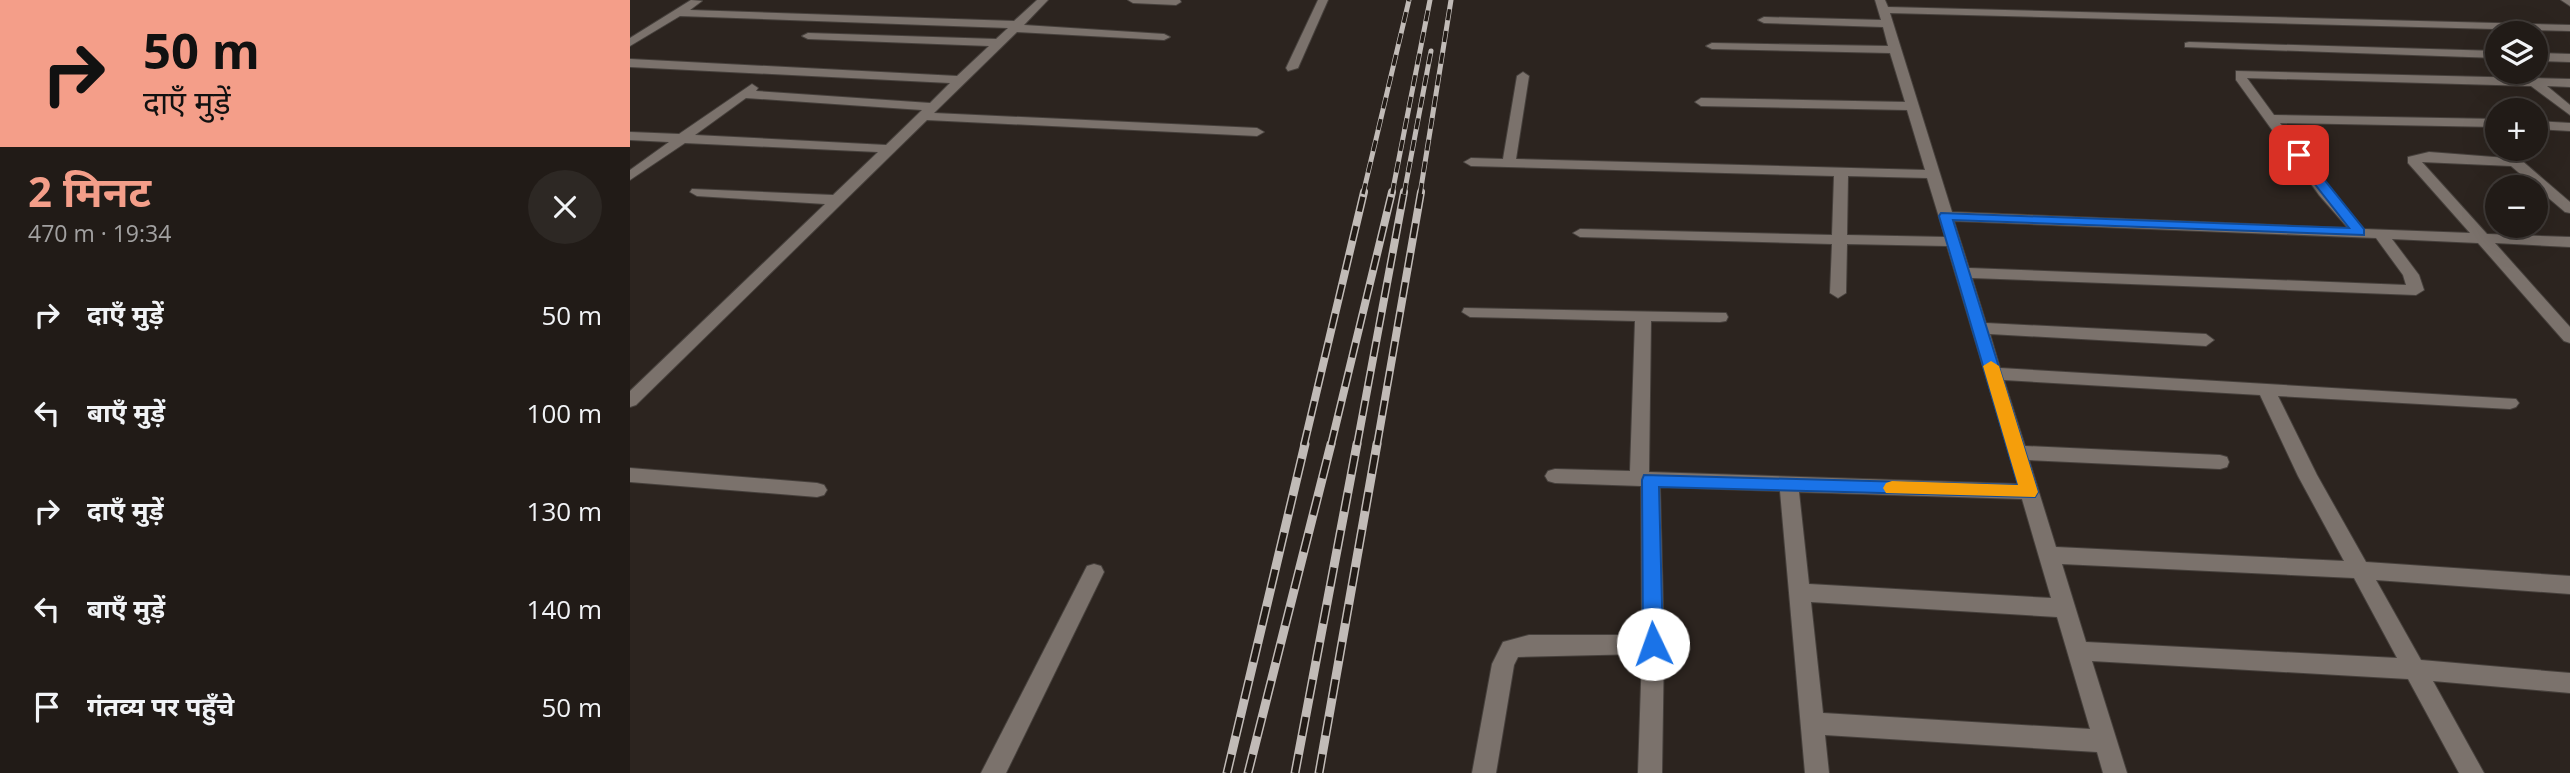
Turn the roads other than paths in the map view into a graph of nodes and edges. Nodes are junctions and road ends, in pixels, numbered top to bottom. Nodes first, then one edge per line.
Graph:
1 (1043, 0) edge
2 (1133, 0) edge
3 (1323, 0) edge
4 (1986, 0) edge
5 (697, 1) edge
6 (1176, 2) edge
7 (1884, 11) edge
8 (1992, 12) junction
9 (678, 13) junction
10 (1764, 20) dead end
11 (1016, 27) junction
12 (2570, 28) edge
13 (808, 36) dead end
14 (1164, 37) dead end
15 (630, 43) edge
16 (999, 43) junction
17 (2189, 45) dead end
18 (1712, 46) dead end
19 (1895, 50) junction
20 (2485, 55) edge
21 (2548, 57) edge
22 (2570, 58) edge
23 (630, 63) edge
24 (1292, 68) dead end
25 (776, 70) junction
26 (1523, 76) dead end
27 (960, 80) junction
28 (2485, 81) edge
29 (2548, 83) edge
30 (2570, 83) edge
31 (2536, 84) edge
32 (744, 94) junction
33 (1701, 102) dead end
34 (1912, 106) junction
35 (2570, 111) edge
36 (929, 112) junction
37 (2273, 119) junction
38 (2485, 123) edge
39 (2548, 126) edge
40 (2570, 127) edge
41 (1257, 132) dead end
42 (630, 136) edge
43 (685, 138) junction
44 (891, 149) junction
45 (1471, 162) dead end
46 (1509, 162) junction
47 (1841, 172) junction
48 (1933, 174) junction
49 (630, 176) edge
50 (697, 192) dead end
51 (838, 200) junction
52 (2570, 209) edge
53 (1945, 216) junction
54 (2359, 232) junction
55 (1580, 233) dead end
56 (2380, 233) junction
57 (2479, 237) junction
58 (1840, 239) junction
59 (1953, 242) junction
60 (2570, 242) edge
61 (1963, 273) junction
62 (1838, 293) dead end
63 (1469, 312) dead end
64 (1643, 316) junction
65 (1720, 317) dead end
66 (1979, 328) junction
67 (2569, 335) edge
68 (2206, 340) dead end
69 (1993, 373) junction
70 (2266, 388) junction
71 (630, 401) edge
72 (2510, 403) dead end
73 (2017, 453) junction
74 (2220, 462) dead end
75 (630, 475) edge
76 (1555, 476) dead end
77 (1644, 480) junction
78 (1789, 484) junction
79 (817, 490) dead end
80 (2029, 492) junction
81 (2048, 555) junction
82 (2360, 570) junction
83 (1094, 572) dead end
84 (2570, 585) edge
85 (1799, 592) junction
86 (2064, 608) junction
87 (1653, 644) junction
88 (2079, 651) junction
89 (2413, 669) junction
90 (2570, 683) edge
91 (1812, 723) junction
92 (2104, 741) junction
93 (993, 773) edge
94 (1484, 773) edge
95 (1650, 773) edge
96 (1817, 773) edge
97 (2115, 773) edge
98 (2472, 773) edge

1 - 11 street
2 - 6 street
3 - 24 street
4 - 8 street
5 - 9 street
7 - 8 street
7 - 10 street
7 - 19 street
8 - 12 street
9 - 11 street
9 - 15 street
11 - 14 street
11 - 16 street
13 - 16 street
16 - 27 street
17 - 20 street
18 - 19 street
19 - 34 street
21 - 22 street
23 - 25 street
25 - 27 street
25 - 32 street
26 - 46 street
27 - 36 street
28 - 37 street
29 - 30 street
31 - 35 street
32 - 36 street
32 - 43 street
33 - 34 street
34 - 48 street
36 - 41 street
36 - 44 street
37 - 38 street
37 - 54 street
39 - 40 street
42 - 43 street
43 - 44 street
43 - 49 street
44 - 51 street
45 - 46 street
46 - 47 street
47 - 48 street
47 - 58 street
48 - 53 street
50 - 51 street
51 - 71 street
52 - 57 street
53 - 54 street
53 - 59 street
54 - 56 street
55 - 58 street
56 - 57 street
56 - 61 street
57 - 60 street
57 - 67 street
58 - 59 street
58 - 62 street
59 - 61 street
61 - 66 street
63 - 64 street
64 - 65 street
64 - 77 street
66 - 68 street
66 - 69 street
69 - 70 street
69 - 73 street
70 - 72 street
70 - 82 street
73 - 74 street
73 - 80 street
75 - 79 street
76 - 77 street
77 - 78 street
77 - 87 street
78 - 80 street
78 - 85 street
80 - 81 street
81 - 82 street
81 - 86 street
82 - 84 street
82 - 89 street
83 - 93 street
85 - 86 street
85 - 91 street
86 - 88 street
87 - 94 street
87 - 95 street
88 - 89 street
88 - 92 street
89 - 90 street
89 - 98 street
91 - 92 street
91 - 96 street
92 - 97 street

